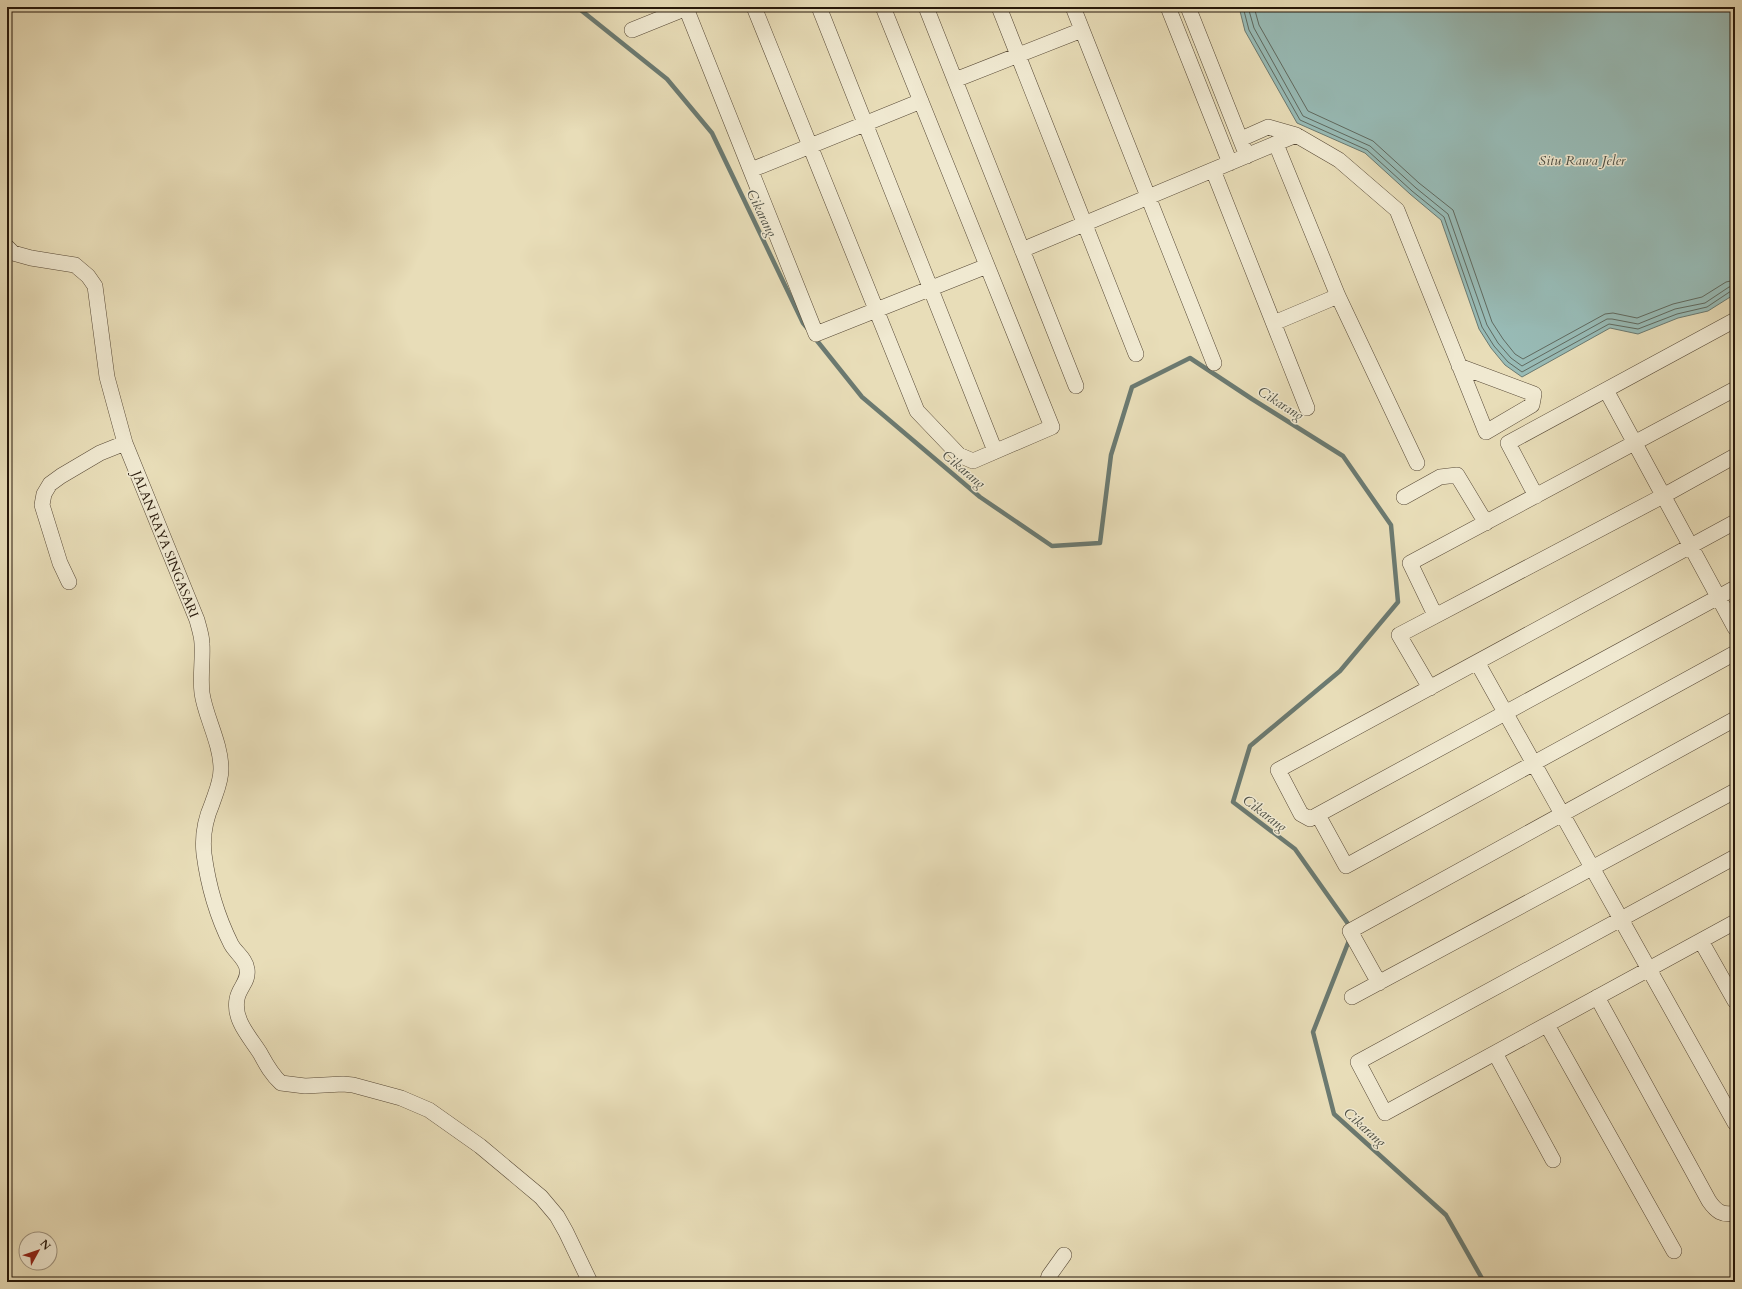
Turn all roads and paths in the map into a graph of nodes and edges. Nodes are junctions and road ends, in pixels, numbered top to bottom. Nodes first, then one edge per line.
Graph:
1 (754, 7) edge
2 (819, 7) edge
3 (883, 7) edge
4 (926, 7) edge
5 (999, 7) edge
6 (1073, 7) edge
7 (1168, 7) edge
8 (1188, 7) edge
9 (687, 8) edge
10 (632, 30) dead end
11 (1082, 30) junction
12 (1018, 55) junction
13 (955, 80) junction
14 (921, 101) junction
15 (1228, 108) junction
16 (1211, 116) junction
17 (865, 124) junction
18 (1296, 135) junction
19 (1241, 139) junction
20 (1276, 144) junction
21 (810, 146) junction
22 (1247, 156) junction
23 (1230, 163) junction
24 (751, 170) junction
25 (1213, 170) junction
26 (1148, 197) junction
27 (1085, 224) junction
28 (7, 247) edge
29 (1022, 250) junction
30 (987, 266) junction
31 (931, 288) junction
32 (1338, 296) junction
33 (876, 310) junction
34 (1735, 320) edge
35 (1274, 324) junction
36 (1136, 354) dead end
37 (1214, 363) dead end
38 (1459, 366) junction
39 (1076, 386) dead end
40 (1735, 389) edge
41 (1606, 390) junction
42 (1307, 408) dead end
43 (125, 443) junction
44 (1635, 443) junction
45 (995, 451) junction
46 (1735, 456) edge
47 (1417, 463) dead end
48 (1536, 496) junction
49 (1663, 496) junction
50 (1404, 497) dead end
51 (1735, 522) edge
52 (1486, 523) junction
53 (1691, 547) junction
54 (69, 582) dead end
55 (1735, 588) edge
56 (1719, 597) junction
57 (1435, 615) junction
58 (1735, 628) edge
59 (1735, 653) edge
60 (1477, 662) junction
61 (1430, 688) junction
62 (1506, 713) junction
63 (1735, 719) edge
64 (1534, 763) junction
65 (1735, 790) edge
66 (1562, 814) junction
67 (1318, 815) junction
68 (1735, 857) edge
69 (1592, 868) junction
70 (1620, 919) junction
71 (1735, 922) edge
72 (1701, 941) junction
73 (1648, 970) junction
74 (1379, 983) junction
75 (1352, 997) dead end
76 (1597, 997) junction
77 (1735, 1001) edge
78 (1547, 1025) junction
79 (1495, 1053) junction
80 (1735, 1122) edge
81 (1553, 1160) dead end
82 (1735, 1213) edge
83 (1674, 1251) dead end
84 (1064, 1255) dead end
85 (590, 1282) edge
86 (1047, 1282) edge

1 - 21 street
2 - 17 street
3 - 14 street
4 - 13 street
5 - 12 street
6 - 11 street
7 - 16 street
8 - 15 street
9 - 10 street
9 - 24 street
11 - 12 street
11 - 26 street
12 - 13 street
12 - 27 street
13 - 29 street
14 - 17 street
14 - 30 street
15 - 16 street
15 - 19 street
16 - 23 street
17 - 21 street
17 - 31 street
18 - 19 street
18 - 20 street
18 - 38 street
19 - 22 street
20 - 22 street
20 - 32 street
21 - 24 street
21 - 33 street
22 - 23 street
23 - 25 street
24 - 33 street
25 - 26 street
25 - 35 street
26 - 27 street
26 - 37 street
27 - 29 street
27 - 36 street
28 - 43 street, JALAN RAYA SINGASARI
29 - 39 street
30 - 31 street
30 - 45 street
31 - 33 street
31 - 45 street
32 - 35 street
32 - 47 street
33 - 45 street
34 - 41 street
35 - 42 street
38 - 38 street
40 - 44 street
41 - 44 street
41 - 48 street
43 - 54 street
43 - 85 street, JALAN RAYA SINGASARI
44 - 48 street
44 - 49 street
46 - 49 street
48 - 52 street
49 - 53 street
49 - 57 street
50 - 52 street
51 - 53 street
52 - 57 street
53 - 56 street
53 - 60 street
55 - 56 street
56 - 58 street
56 - 62 street
57 - 61 street
59 - 64 street
60 - 61 street
60 - 62 street
61 - 67 street
62 - 64 street
62 - 67 street
63 - 66 street
64 - 66 street
64 - 67 street
65 - 69 street
66 - 69 street
66 - 74 street
68 - 70 street
69 - 70 street
69 - 74 street
70 - 73 street
70 - 79 street
71 - 72 street
72 - 73 street
72 - 77 street
73 - 76 street
73 - 80 street
74 - 75 street
76 - 78 street
76 - 82 street
78 - 79 street
78 - 83 street
79 - 81 street
84 - 86 street

